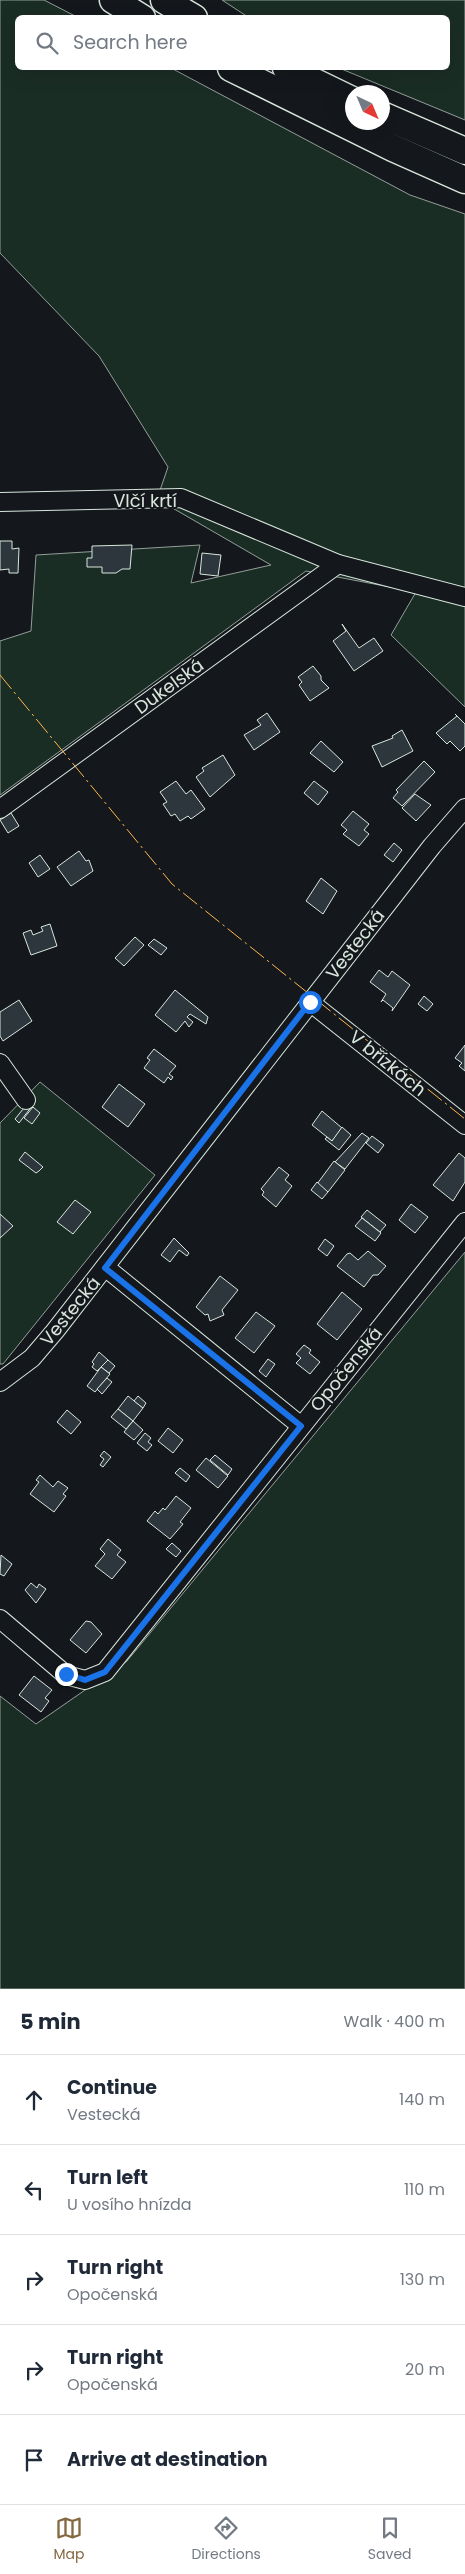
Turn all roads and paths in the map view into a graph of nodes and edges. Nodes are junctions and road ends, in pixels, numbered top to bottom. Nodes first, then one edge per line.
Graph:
1 (112, 0) edge
2 (164, 0) edge
3 (137, 15) edge
4 (189, 15) edge
5 (235, 70) edge
6 (290, 70) edge
7 (345, 97) edge
8 (390, 118) edge
9 (465, 151) edge
10 (465, 180) edge
11 (0, 502) edge
12 (338, 564) junction
13 (465, 597) edge
14 (465, 808) edge
15 (0, 809) edge
16 (310, 1002) junction
17 (0, 1063) edge
18 (26, 1100) dead end
19 (465, 1125) edge
20 (465, 1222) edge
21 (105, 1268) junction
22 (0, 1382) edge
23 (301, 1426) junction
24 (0, 1619) edge

1 - 3 highway
2 - 4 highway
5 - 10 highway
6 - 7 highway
8 - 9 highway
11 - 12 street, Vlčí krtí
12 - 13 street, Vlčí krtí
12 - 15 street, Dukelská
14 - 16 street, Vestecká
16 - 19 street, V břízkách
16 - 21 street, Vestecká
17 - 18 street
20 - 23 street, Opočenská
21 - 22 street, Vestecká
21 - 23 street
23 - 24 street, Opočenská

